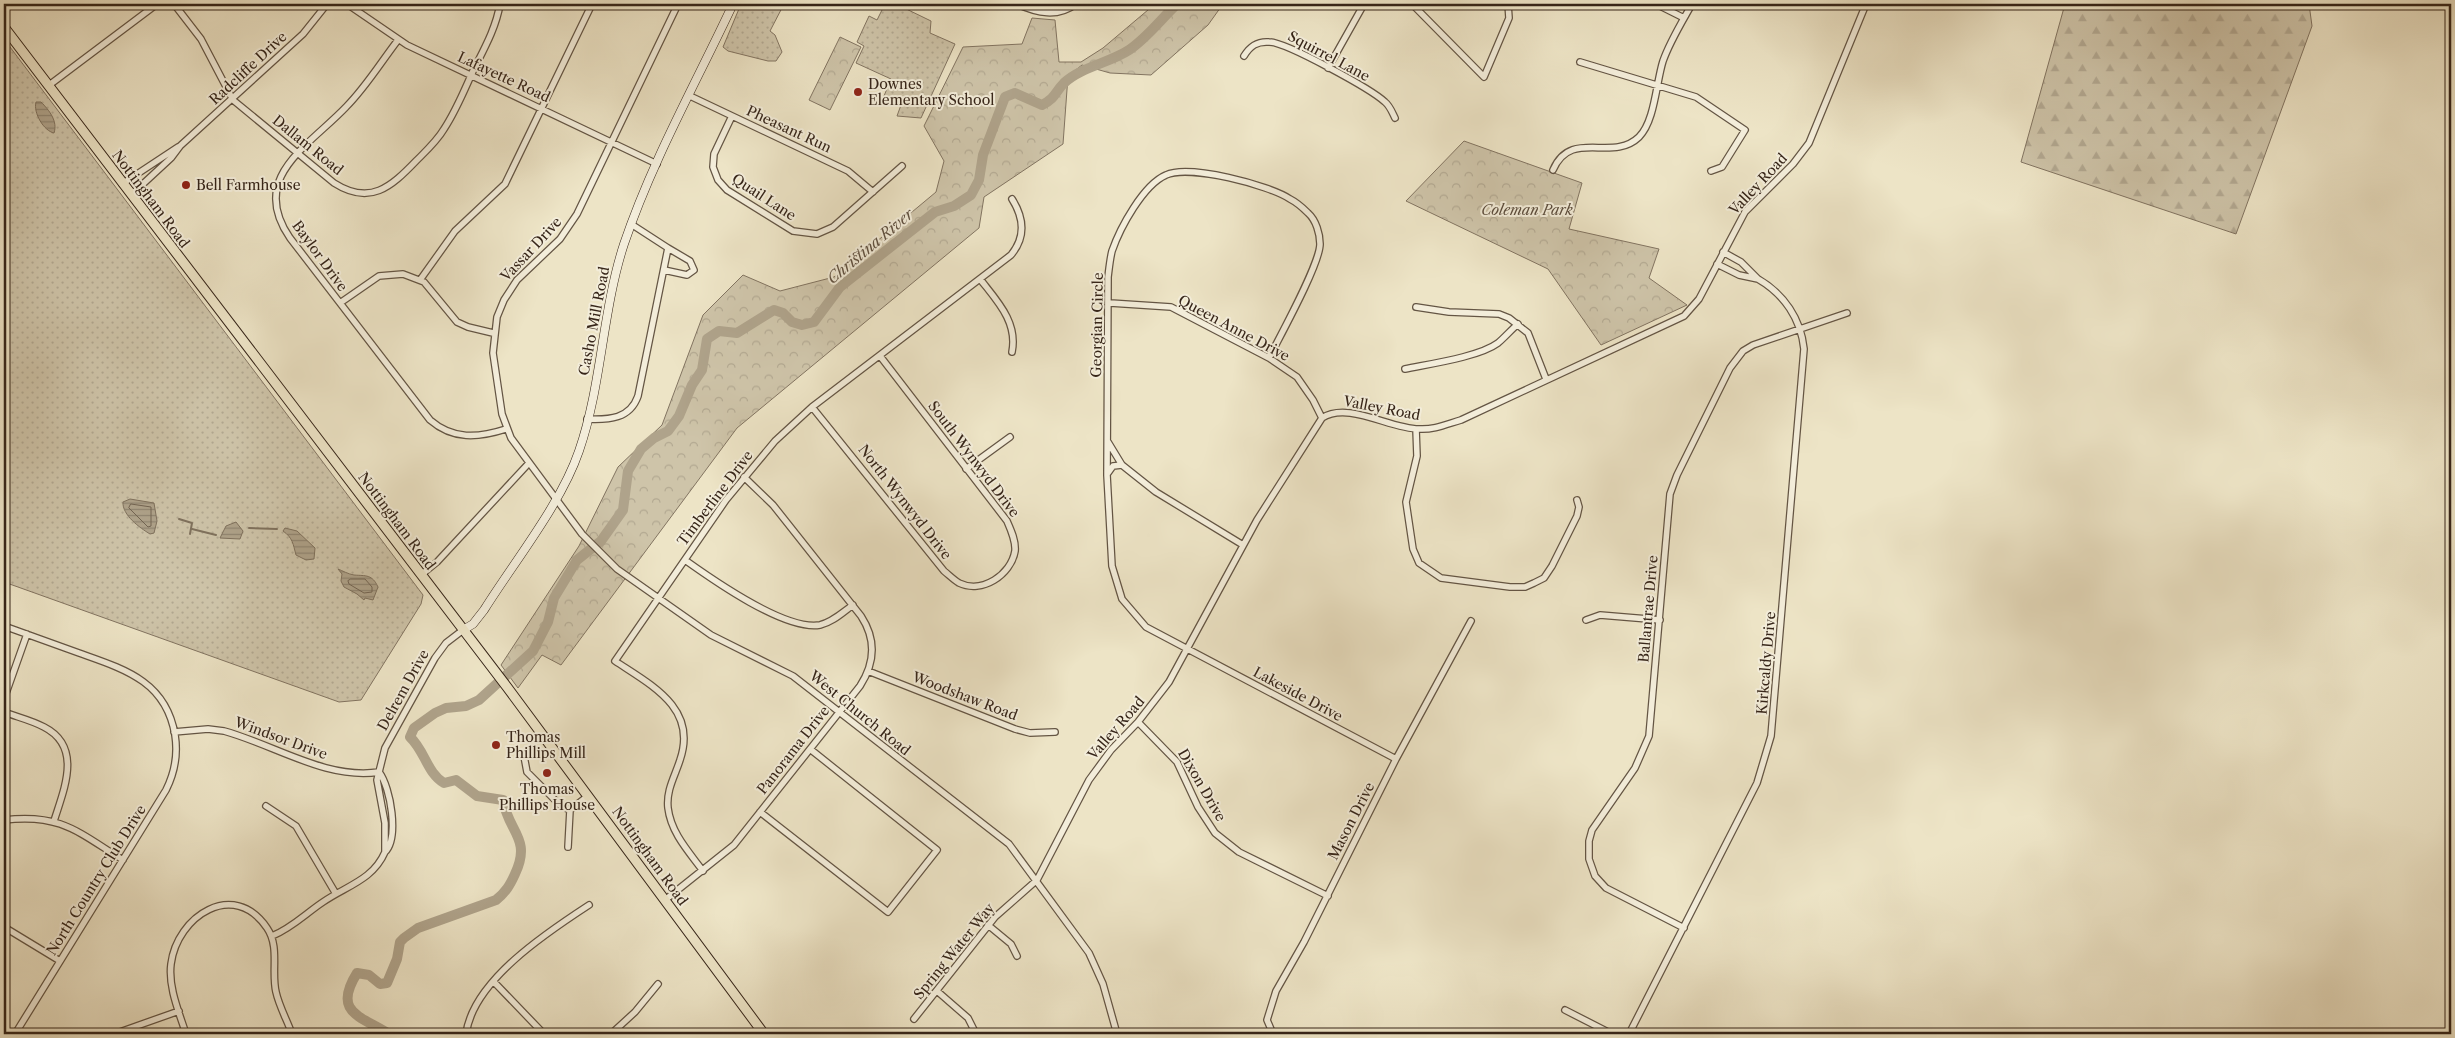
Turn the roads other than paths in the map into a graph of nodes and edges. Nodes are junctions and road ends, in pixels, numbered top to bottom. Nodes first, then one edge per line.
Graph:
1 (9, 4) edge
2 (157, 4) edge
3 (174, 4) edge
4 (326, 4) edge
5 (347, 4) edge
6 (500, 4) edge
7 (592, 4) edge
8 (678, 4) edge
9 (733, 4) edge
10 (1017, 4) edge
11 (1076, 4) edge
12 (1364, 4) edge
13 (1412, 4) edge
14 (1508, 4) edge
15 (1656, 4) edge
16 (1692, 4) edge
17 (1866, 4) edge
18 (4, 8) edge
19 (1684, 18) junction
20 (4, 27) edge
21 (398, 40) junction
22 (1244, 56) dead end
23 (1580, 62) dead end
24 (1328, 68) junction
25 (471, 76) junction
26 (1656, 85) junction
27 (48, 86) junction
28 (690, 96) junction
29 (233, 100) junction
30 (542, 109) junction
31 (732, 116) junction
32 (1395, 118) dead end
33 (612, 142) junction
34 (180, 146) junction
35 (297, 153) junction
36 (657, 164) junction
37 (902, 166) dead end
38 (1553, 170) dead end
39 (1711, 171) dead end
40 (122, 184) junction
41 (873, 192) junction
42 (131, 195) junction
43 (1012, 199) dead end
44 (632, 224) junction
45 (668, 248) junction
46 (1723, 252) junction
47 (1717, 264) junction
48 (664, 270) junction
49 (980, 279) junction
50 (1758, 279) junction
51 (420, 280) junction
52 (1110, 302) junction
53 (340, 303) junction
54 (1416, 307) dead end
55 (1847, 313) dead end
56 (1518, 324) junction
57 (1800, 329) junction
58 (493, 333) junction
59 (1012, 352) dead end
60 (880, 356) junction
61 (1269, 358) junction
62 (1405, 368) dead end
63 (1546, 378) junction
64 (812, 407) junction
65 (1322, 418) junction
66 (587, 419) junction
67 (506, 429) junction
68 (1416, 429) junction
69 (1010, 437) dead end
70 (1108, 441) junction
71 (529, 464) junction
72 (1122, 466) junction
73 (966, 469) junction
74 (1107, 474) junction
75 (744, 477) junction
76 (555, 500) junction
77 (1577, 500) dead end
78 (1243, 545) junction
79 (685, 560) junction
80 (421, 575) junction
81 (993, 582) joint
82 (658, 599) junction
83 (853, 605) junction
84 (1586, 620) dead end
85 (1660, 620) junction
86 (1471, 621) dead end
87 (4, 626) edge
88 (463, 630) junction
89 (27, 634) junction
90 (1188, 649) junction
91 (868, 671) junction
92 (4, 699) edge
93 (4, 712) edge
94 (840, 712) junction
95 (1138, 722) junction
96 (174, 732) junction
97 (1055, 732) dead end
98 (810, 749) junction
99 (524, 756) dead end
100 (1396, 760) junction
101 (380, 772) junction
102 (588, 796) junction
103 (266, 806) dead end
104 (570, 810) junction
105 (760, 812) junction
106 (4, 820) edge
107 (54, 821) junction
108 (568, 847) dead end
109 (123, 860) junction
110 (703, 871) junction
111 (1037, 880) junction
112 (336, 894) junction
113 (1328, 896) junction
114 (665, 900) junction
115 (589, 905) dead end
116 (988, 925) junction
117 (4, 926) edge
118 (1684, 928) junction
119 (272, 936) junction
120 (1017, 956) dead end
121 (60, 961) junction
122 (494, 982) junction
123 (658, 984) dead end
124 (937, 991) junction
125 (1565, 1010) dead end
126 (179, 1011) junction
127 (914, 1019) dead end
128 (15, 1034) edge
129 (114, 1034) edge
130 (186, 1034) edge
131 (292, 1034) edge
132 (466, 1034) edge
133 (544, 1034) edge
134 (611, 1034) edge
135 (764, 1034) edge
136 (976, 1034) edge
137 (1117, 1034) edge
138 (1273, 1034) edge
139 (1612, 1034) edge
140 (1629, 1034) edge

1 - 18 street
2 - 27 street
3 - 29 street, Dallam Road
4 - 29 street, Radcliffe Drive
5 - 21 street, Lafayette Road
6 - 25 street, Dallam Road
7 - 30 street
8 - 33 street, Vassar Drive
9 - 28 street, Casho Mill Road
10 - 11 street
12 - 24 street
13 - 14 street
15 - 19 street
16 - 19 street
17 - 46 street, Valley Road
19 - 26 street
20 - 27 main road, Nottingham Road
21 - 25 street, Lafayette Road
21 - 35 street, Baylor Drive
22 - 24 street, Squirrel Lane
23 - 26 street
24 - 32 street, Squirrel Lane
25 - 30 street, Lafayette Road
25 - 35 street, Dallam Road
26 - 38 street
26 - 39 street
27 - 40 main road, Nottingham Road
28 - 31 street, Pheasant Run
28 - 36 street, Casho Mill Road
29 - 34 street, Radcliffe Drive
29 - 35 street, Dallam Road
30 - 33 street, Lafayette Road
30 - 51 street
31 - 41 street, Pheasant Run
31 - 41 street, Quail Lane
33 - 36 street, Lafayette Road
33 - 58 street, Vassar Drive
34 - 40 street, Radcliffe Drive
34 - 42 street, Radcliffe Drive
35 - 53 street, Baylor Drive
36 - 44 street, Casho Mill Road
37 - 41 street, Quail Lane
40 - 42 main road, Nottingham Road
42 - 80 main road, Nottingham Road
43 - 49 street, Timberline Drive
44 - 45 street
44 - 66 street, Casho Mill Road
45 - 48 street
45 - 48 street
46 - 47 street, Valley Road
46 - 50 street, Kirkcaldy Drive
47 - 50 street, Kirkcaldy Drive
47 - 63 street, Valley Road
48 - 66 street
49 - 59 street
49 - 60 street, Timberline Drive
50 - 57 street, Kirkcaldy Drive
51 - 53 street
51 - 58 street
52 - 61 street, Queen Anne Drive
52 - 61 street, Georgian Circle
52 - 70 street, Georgian Circle
53 - 67 street, Baylor Drive
54 - 56 street
55 - 57 street, Ballantrae Drive
56 - 62 street
56 - 63 street
57 - 85 street, Ballantrae Drive
57 - 118 street, Kirkcaldy Drive
58 - 67 street, Vassar Drive
60 - 64 street, Timberline Drive
60 - 73 street, South Wynwyd Drive
61 - 65 street, Queen Anne Drive
63 - 68 street, Valley Road
64 - 75 street, Timberline Drive
64 - 81 street, North Wynwyd Drive
65 - 68 street, Valley Road
65 - 78 street, Valley Road
66 - 76 street, Casho Mill Road
67 - 71 street, Vassar Drive
68 - 77 street
69 - 73 street
70 - 72 street
70 - 74 street, Georgian Circle
71 - 76 street, West Church Road
71 - 80 street
72 - 74 street
72 - 78 street
73 - 81 street, South Wynwyd Drive
74 - 90 street, Georgian Circle
75 - 79 street, Timberline Drive
75 - 83 street, Panorama Drive
76 - 82 street, West Church Road
76 - 88 street, Casho Mill Road
78 - 90 street, Valley Road
79 - 82 street, Timberline Drive
79 - 83 street
80 - 88 main road, Nottingham Road
82 - 94 street, West Church Road
82 - 110 street, Timberline Drive
83 - 91 street, Panorama Drive
84 - 85 street
85 - 118 street, Ballantrae Drive
86 - 100 street, Mason Drive
87 - 89 street, North Country Club Drive
88 - 101 street, Delrem Drive
88 - 102 main road, Nottingham Road
89 - 92 street
89 - 96 street, North Country Club Drive
90 - 95 street, Valley Road
90 - 100 street, Lakeside Drive
91 - 94 street, Panorama Drive
91 - 97 street, Woodshaw Road
93 - 107 street
94 - 98 street, Panorama Drive
94 - 111 street, West Church Road
95 - 111 street, Valley Road
95 - 113 street, Dixon Drive
96 - 101 street, Windsor Drive
96 - 109 street, North Country Club Drive
98 - 105 street, Panorama Drive
98 - 105 street
99 - 104 street
100 - 113 street, Mason Drive
101 - 112 street, Delrem Drive
102 - 104 street
102 - 114 main road, Nottingham Road
103 - 112 street
104 - 108 street
105 - 110 street, Panorama Drive
106 - 107 street
107 - 109 street
109 - 121 street, North Country Club Drive
110 - 114 street, Panorama Drive
111 - 116 street, Spring Water Way
111 - 137 street, West Church Road
112 - 119 street, Delrem Drive
113 - 138 street, Mason Drive
114 - 135 main road, Nottingham Road
115 - 122 street
116 - 120 street
116 - 124 street, Spring Water Way
117 - 121 street
118 - 140 street, Kirkcaldy Drive
119 - 126 street
119 - 131 street
121 - 128 street, North Country Club Drive
122 - 132 street
122 - 133 street
123 - 134 street
124 - 127 street, Spring Water Way
124 - 136 street
125 - 139 street
126 - 129 street
126 - 130 street

